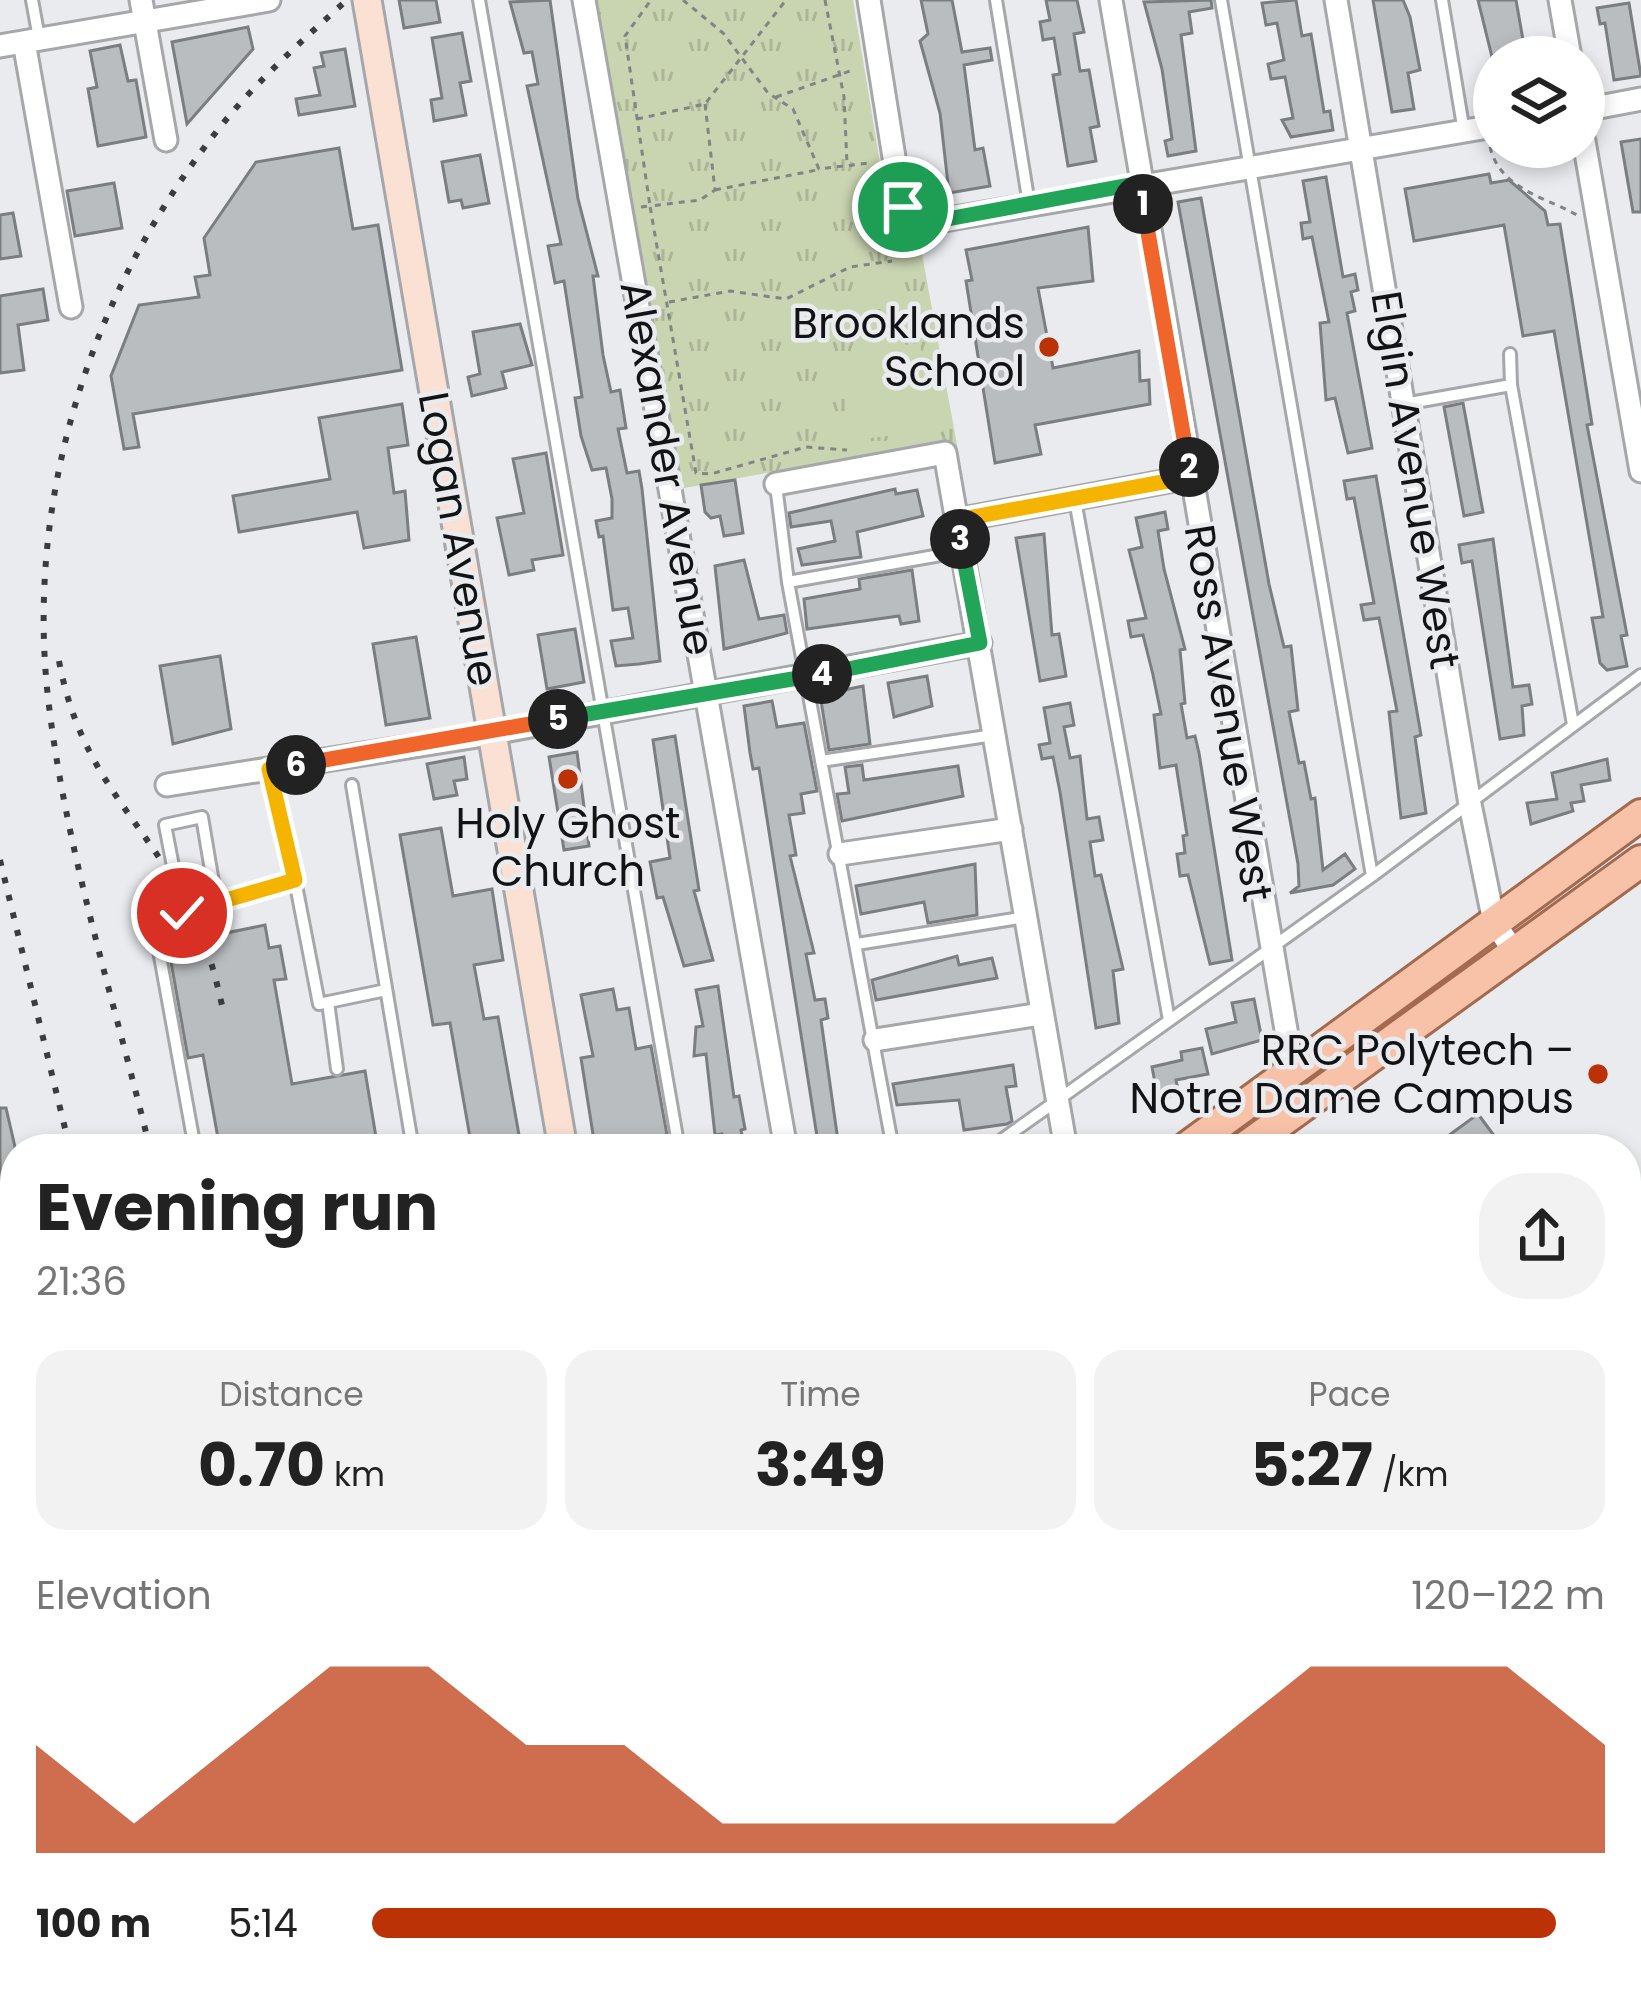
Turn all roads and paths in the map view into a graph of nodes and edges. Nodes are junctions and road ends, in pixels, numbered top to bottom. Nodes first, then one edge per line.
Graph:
1 (32, 0) edge
2 (367, 0) edge
3 (479, 0) edge
4 (584, 0) edge
5 (651, 0) edge
6 (683, 0) edge
7 (786, 0) edge
8 (825, 0) edge
9 (869, 0) edge
10 (996, 0) edge
11 (1111, 0) edge
12 (1222, 0) edge
13 (1336, 0) edge
14 (1442, 0) edge
15 (1560, 0) edge
16 (258, 1) edge
17 (143, 10) edge
18 (1566, 36) edge
19 (32, 41) junction
20 (0, 46) edge
21 (744, 60) junction
22 (853, 70) dead end
23 (841, 74) junction
24 (776, 97) junction
25 (1641, 99) edge
26 (705, 104) junction
27 (1605, 106) edge
28 (635, 119) junction
29 (1464, 132) junction
30 (1473, 133) edge
31 (166, 140) dead end
32 (1361, 146) junction
33 (869, 164) dead end
34 (1250, 164) junction
35 (847, 166) junction
36 (1500, 168) edge
37 (1589, 168) edge
38 (819, 170) junction
39 (1140, 183) junction
40 (715, 190) junction
41 (1029, 203) junction
42 (650, 206) junction
43 (622, 211) junction
44 (1584, 219) dead end
45 (892, 261) dead end
46 (667, 302) junction
47 (71, 307) dead end
48 (1510, 354) dead end
49 (1511, 385) junction
50 (1404, 404) junction
51 (685, 410) junction
52 (687, 422) junction
53 (851, 450) dead end
54 (1641, 471) edge
55 (1190, 477) junction
56 (776, 484) joint
57 (1075, 500) junction
58 (957, 520) junction
59 (963, 551) junction
60 (788, 582) junction
61 (980, 643) junction
62 (1641, 675) edge
63 (805, 678) junction
64 (709, 693) junction
65 (604, 710) junction
66 (1573, 724) junction
67 (492, 732) junction
68 (994, 735) junction
69 (821, 760) junction
70 (269, 769) junction
71 (167, 785) dead end
72 (352, 785) dead end
73 (1470, 804) junction
74 (1641, 815) edge
75 (1011, 829) junction
76 (840, 854) junction
77 (1641, 861) edge
78 (1372, 876) junction
79 (295, 880) junction
80 (216, 900) junction
81 (182, 913) junction
82 (1026, 917) junction
83 (1494, 922) junction
84 (857, 944) junction
85 (1268, 950) junction
86 (1515, 952) junction
87 (386, 990) junction
88 (328, 1002) junction
89 (1041, 1014) junction
90 (1169, 1020) junction
91 (875, 1040) junction
92 (337, 1069) dead end
93 (1293, 1070) junction
94 (1351, 1097) dead end
95 (1056, 1102) junction
96 (1365, 1117) dead end
97 (192, 1134) edge
98 (410, 1134) edge
99 (554, 1134) edge
100 (676, 1134) edge
101 (783, 1134) edge
102 (890, 1134) edge
103 (1010, 1134) edge
104 (1063, 1134) edge
105 (1226, 1134) edge
106 (1264, 1134) edge

1 - 19 lane
2 - 67 main road, Logan Avenue
3 - 65 lane
4 - 43 street, Alexander Avenue
5 - 28 path
6 - 21 path
7 - 21 path
8 - 23 path
9 - 41 street
10 - 41 lane
11 - 39 street, Ross Avenue West
12 - 34 lane
13 - 32 street, Elgin Avenue West
14 - 29 lane
15 - 18 street
16 - 17 street
17 - 19 street
17 - 31 street
19 - 20 street
19 - 47 street
21 - 24 path
21 - 26 path
22 - 23 path
23 - 24 path
23 - 35 path
24 - 38 path
25 - 27 street
26 - 28 path
26 - 40 path
28 - 42 path
29 - 30 street
29 - 32 street
32 - 34 street
32 - 50 street, Elgin Avenue West
33 - 35 path
34 - 39 street
34 - 78 lane
35 - 38 path
36 - 44 path
37 - 54 street
38 - 40 path
39 - 41 street
39 - 55 street, Ross Avenue West
40 - 42 path
42 - 43 path
42 - 46 path
43 - 64 street, Alexander Avenue
45 - 46 path
46 - 51 path
48 - 49 lane
49 - 50 lane
49 - 66 lane
50 - 73 street, Elgin Avenue West
51 - 52 path
51 - 52 path
52 - 53 path
55 - 57 street
55 - 85 street, Ross Avenue West
56 - 58 street
56 - 60 lane
57 - 58 street
57 - 90 lane
58 - 59 street
59 - 60 lane
59 - 61 street
60 - 63 lane
61 - 63 street
61 - 68 street
62 - 66 lane
63 - 64 street
63 - 69 lane
64 - 65 street
64 - 101 street, Alexander Avenue
65 - 67 street
65 - 100 lane
66 - 73 lane
67 - 70 street
67 - 99 main road, Logan Avenue
68 - 69 lane
68 - 75 street
69 - 76 lane
70 - 71 street
70 - 79 lane
72 - 87 lane
73 - 78 lane
73 - 83 street, Elgin Avenue West
74 - 83 main road
75 - 76 street
75 - 82 street
76 - 84 lane
77 - 86 main road
78 - 85 lane
79 - 80 lane
79 - 88 lane
80 - 81 lane
80 - 81 lane
81 - 97 lane
82 - 84 lane
82 - 89 street
83 - 86 street, Elgin Avenue West
83 - 93 main road
84 - 91 lane
85 - 90 lane
85 - 93 street, Ross Avenue West
86 - 106 main road
87 - 88 lane
87 - 98 lane
88 - 92 lane
89 - 91 street
89 - 95 street
90 - 95 lane
91 - 102 lane
93 - 105 main road
94 - 96 path
95 - 103 lane
95 - 104 street

